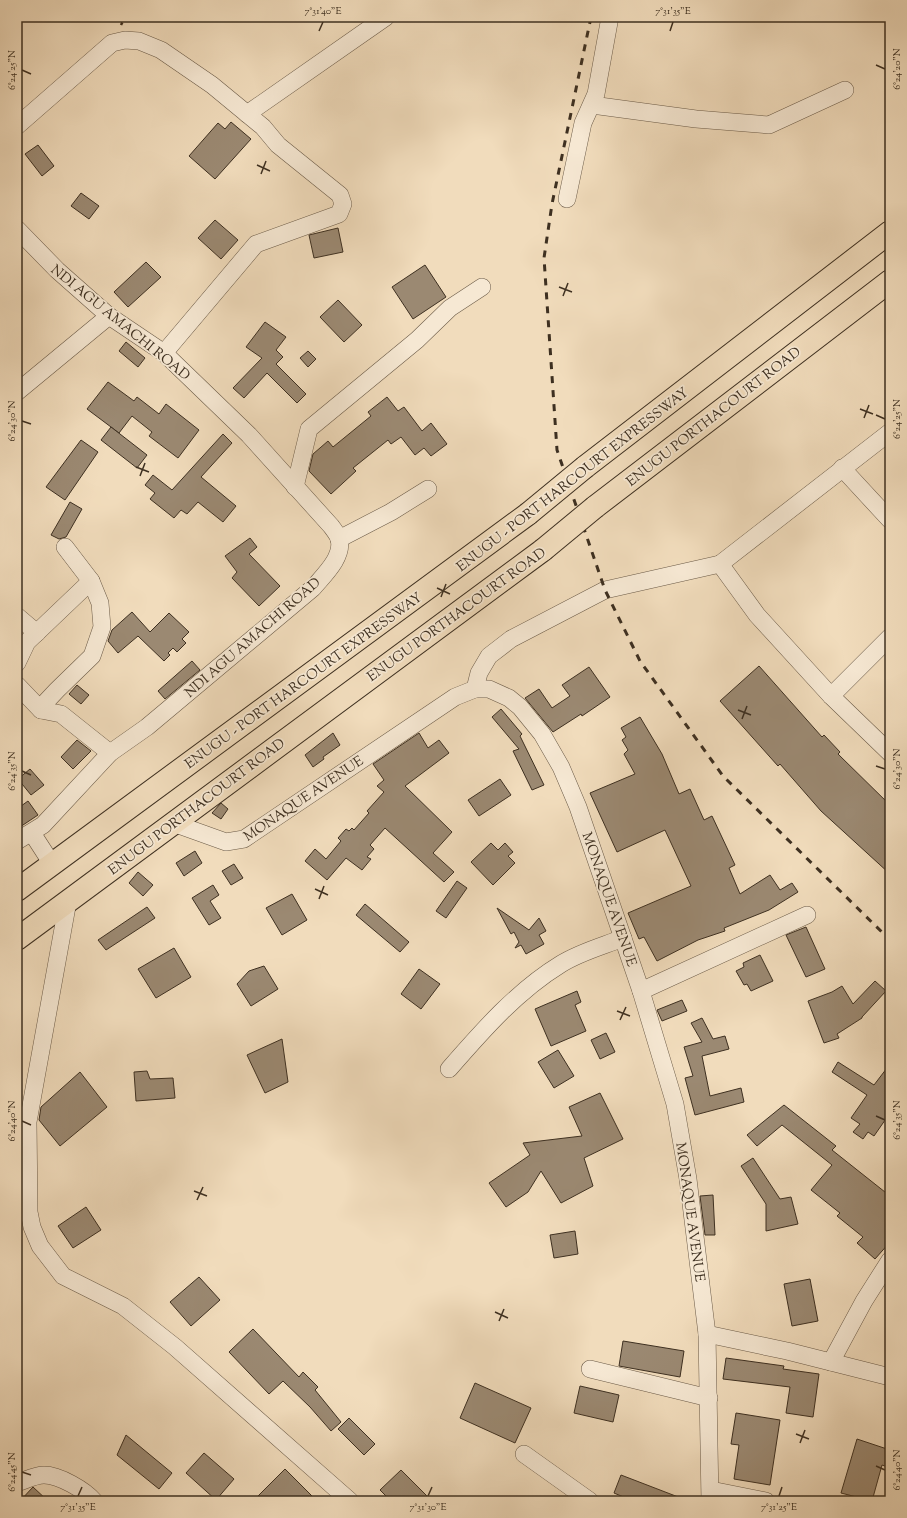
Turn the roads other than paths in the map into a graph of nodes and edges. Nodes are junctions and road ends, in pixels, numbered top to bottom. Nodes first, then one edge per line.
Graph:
1 (610, 17) edge
2 (382, 18) edge
3 (845, 90) dead end
4 (592, 105) junction
5 (247, 114) junction
6 (17, 126) edge
7 (567, 199) dead end
8 (17, 229) edge
9 (890, 232) edge
10 (890, 281) edge
11 (482, 287) dead end
12 (109, 316) junction
13 (164, 354) junction
14 (17, 392) edge
15 (890, 432) edge
16 (842, 468) junction
17 (295, 487) junction
18 (428, 489) dead end
19 (890, 520) edge
20 (339, 539) junction
21 (65, 547) dead end
22 (720, 564) junction
23 (91, 581) junction
24 (17, 616) edge
25 (37, 633) junction
26 (890, 637) edge
27 (17, 663) edge
28 (17, 685) edge
29 (475, 689) junction
30 (831, 696) junction
31 (41, 710) junction
32 (110, 753) junction
33 (890, 753) edge
34 (174, 823) junction
35 (32, 833) junction
36 (17, 841) edge
37 (52, 864) junction
38 (17, 890) edge
39 (68, 901) junction
40 (807, 915) dead end
41 (623, 938) junction
42 (17, 939) edge
43 (641, 990) junction
44 (449, 1069) dead end
45 (23, 1195) edge
46 (890, 1260) edge
47 (707, 1334) junction
48 (831, 1362) junction
49 (590, 1369) dead end
50 (890, 1377) edge
51 (708, 1398) junction
52 (524, 1454) dead end
53 (17, 1483) edge
54 (711, 1495) edge
55 (94, 1501) edge
56 (350, 1501) edge
57 (590, 1501) edge
58 (766, 1501) edge

1 - 4 street
2 - 5 street
3 - 4 street
4 - 7 street
5 - 6 street
5 - 13 street
8 - 12 street, NDI AGU AMACHI ROAD
9 - 37 highway, ENUGU - PORT HARCOURT EXPRESSWAY, bridge
10 - 34 highway, ENUGU PORTHACOURT ROAD, bridge
11 - 17 street
12 - 13 street, NDI AGU AMACHI ROAD
12 - 14 street
13 - 17 street, NDI AGU AMACHI ROAD
15 - 16 street
16 - 19 street
16 - 22 street
17 - 20 street, NDI AGU AMACHI ROAD
18 - 20 street
20 - 32 street, NDI AGU AMACHI ROAD
21 - 23 street
22 - 29 street
22 - 30 street
23 - 25 street
23 - 31 street
24 - 25 street
25 - 27 street
26 - 30 street
28 - 31 street
29 - 34 street, MONAQUE AVENUE
29 - 41 street, MONAQUE AVENUE
30 - 33 street
31 - 32 street
32 - 35 street, NDI AGU AMACHI ROAD
34 - 39 highway, ENUGU PORTHACOURT ROAD
35 - 36 street, NDI AGU AMACHI ROAD
35 - 37 street
37 - 38 highway, ENUGU - PORT HARCOURT EXPRESSWAY
39 - 42 highway, ENUGU PORTHACOURT ROAD
39 - 45 street
40 - 43 street
41 - 43 street, MONAQUE AVENUE
41 - 44 street
43 - 47 street, MONAQUE AVENUE
45 - 56 street
46 - 48 street
47 - 48 street
47 - 51 street, MONAQUE AVENUE
48 - 50 street
49 - 51 street
51 - 54 street, MONAQUE AVENUE
52 - 57 street
53 - 55 street
54 - 58 street

